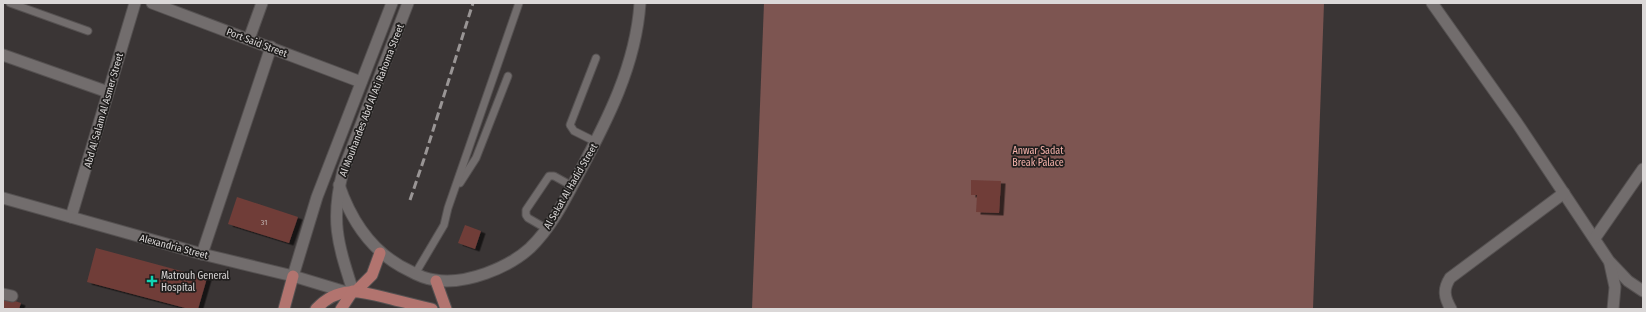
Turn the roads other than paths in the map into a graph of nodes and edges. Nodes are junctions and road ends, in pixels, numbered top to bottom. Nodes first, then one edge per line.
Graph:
1 (10, 3) edge
2 (135, 3) edge
3 (152, 3) edge
4 (262, 3) edge
5 (392, 3) edge
6 (408, 3) edge
7 (519, 3) edge
8 (640, 3) edge
9 (1432, 3) edge
10 (1440, 8) edge
11 (88, 31) dead end
12 (249, 39) junction
13 (271, 47) junction
14 (3, 55) edge
15 (596, 58) dead end
16 (508, 76) dead end
17 (361, 82) junction
18 (108, 92) junction
19 (596, 142) junction
20 (1643, 169) edge
21 (339, 185) junction
22 (572, 186) junction
23 (454, 191) junction
24 (1564, 193) junction
25 (3, 198) edge
26 (72, 217) junction
27 (547, 229) junction
28 (1595, 238) junction
29 (380, 253) junction
30 (202, 254) junction
31 (1609, 261) junction
32 (415, 274) junction
33 (293, 276) junction
34 (436, 280) junction
35 (352, 291) junction
36 (1643, 291) edge
37 (284, 309) edge
38 (316, 309) edge
39 (341, 309) edge
40 (432, 309) edge
41 (446, 309) edge
42 (1451, 309) edge
43 (1613, 309) edge

1 - 11 lane
2 - 18 street, Abd Al Salam Al Asmer Street
3 - 12 street, Port Said Street
4 - 12 street
5 - 17 street, Al Mouhandes Abd Al Ati Rahoma Street
6 - 21 street, Al Mouhandes Abd Al Ati Rahoma Street
7 - 23 lane
8 - 19 street, Al Sekat Al Hadid Street
9 - 10 street
10 - 24 street
12 - 13 street, Port Said Street
13 - 17 street, Port Said Street
13 - 30 street
14 - 18 street
15 - 19 lane
16 - 23 lane
17 - 33 street, Al Mouhandes Abd Al Ati Rahoma Street
18 - 26 street, Abd Al Salam Al Asmer Street
19 - 22 street, Al Sekat Al Hadid Street
20 - 28 street
21 - 29 street, Al Sekat Al Hadid Street
21 - 35 street, Al Mouhandes Abd Al Ati Rahoma Street
22 - 27 street, Al Sekat Al Hadid Street
22 - 27 lane
23 - 32 lane
24 - 28 street
24 - 42 street
25 - 26 street, Alexandria Street
26 - 30 street, Alexandria Street
27 - 34 street, Al Sekat Al Hadid Street
28 - 31 street
29 - 32 street, Al Sekat Al Hadid Street
29 - 35 main road
30 - 33 street, Alexandria Street
31 - 36 street
31 - 43 street
32 - 34 street, Al Sekat Al Hadid Street
33 - 35 street, Alexandria Street
33 - 37 main road
34 - 41 main road
35 - 38 main road
35 - 39 main road
35 - 40 main road

